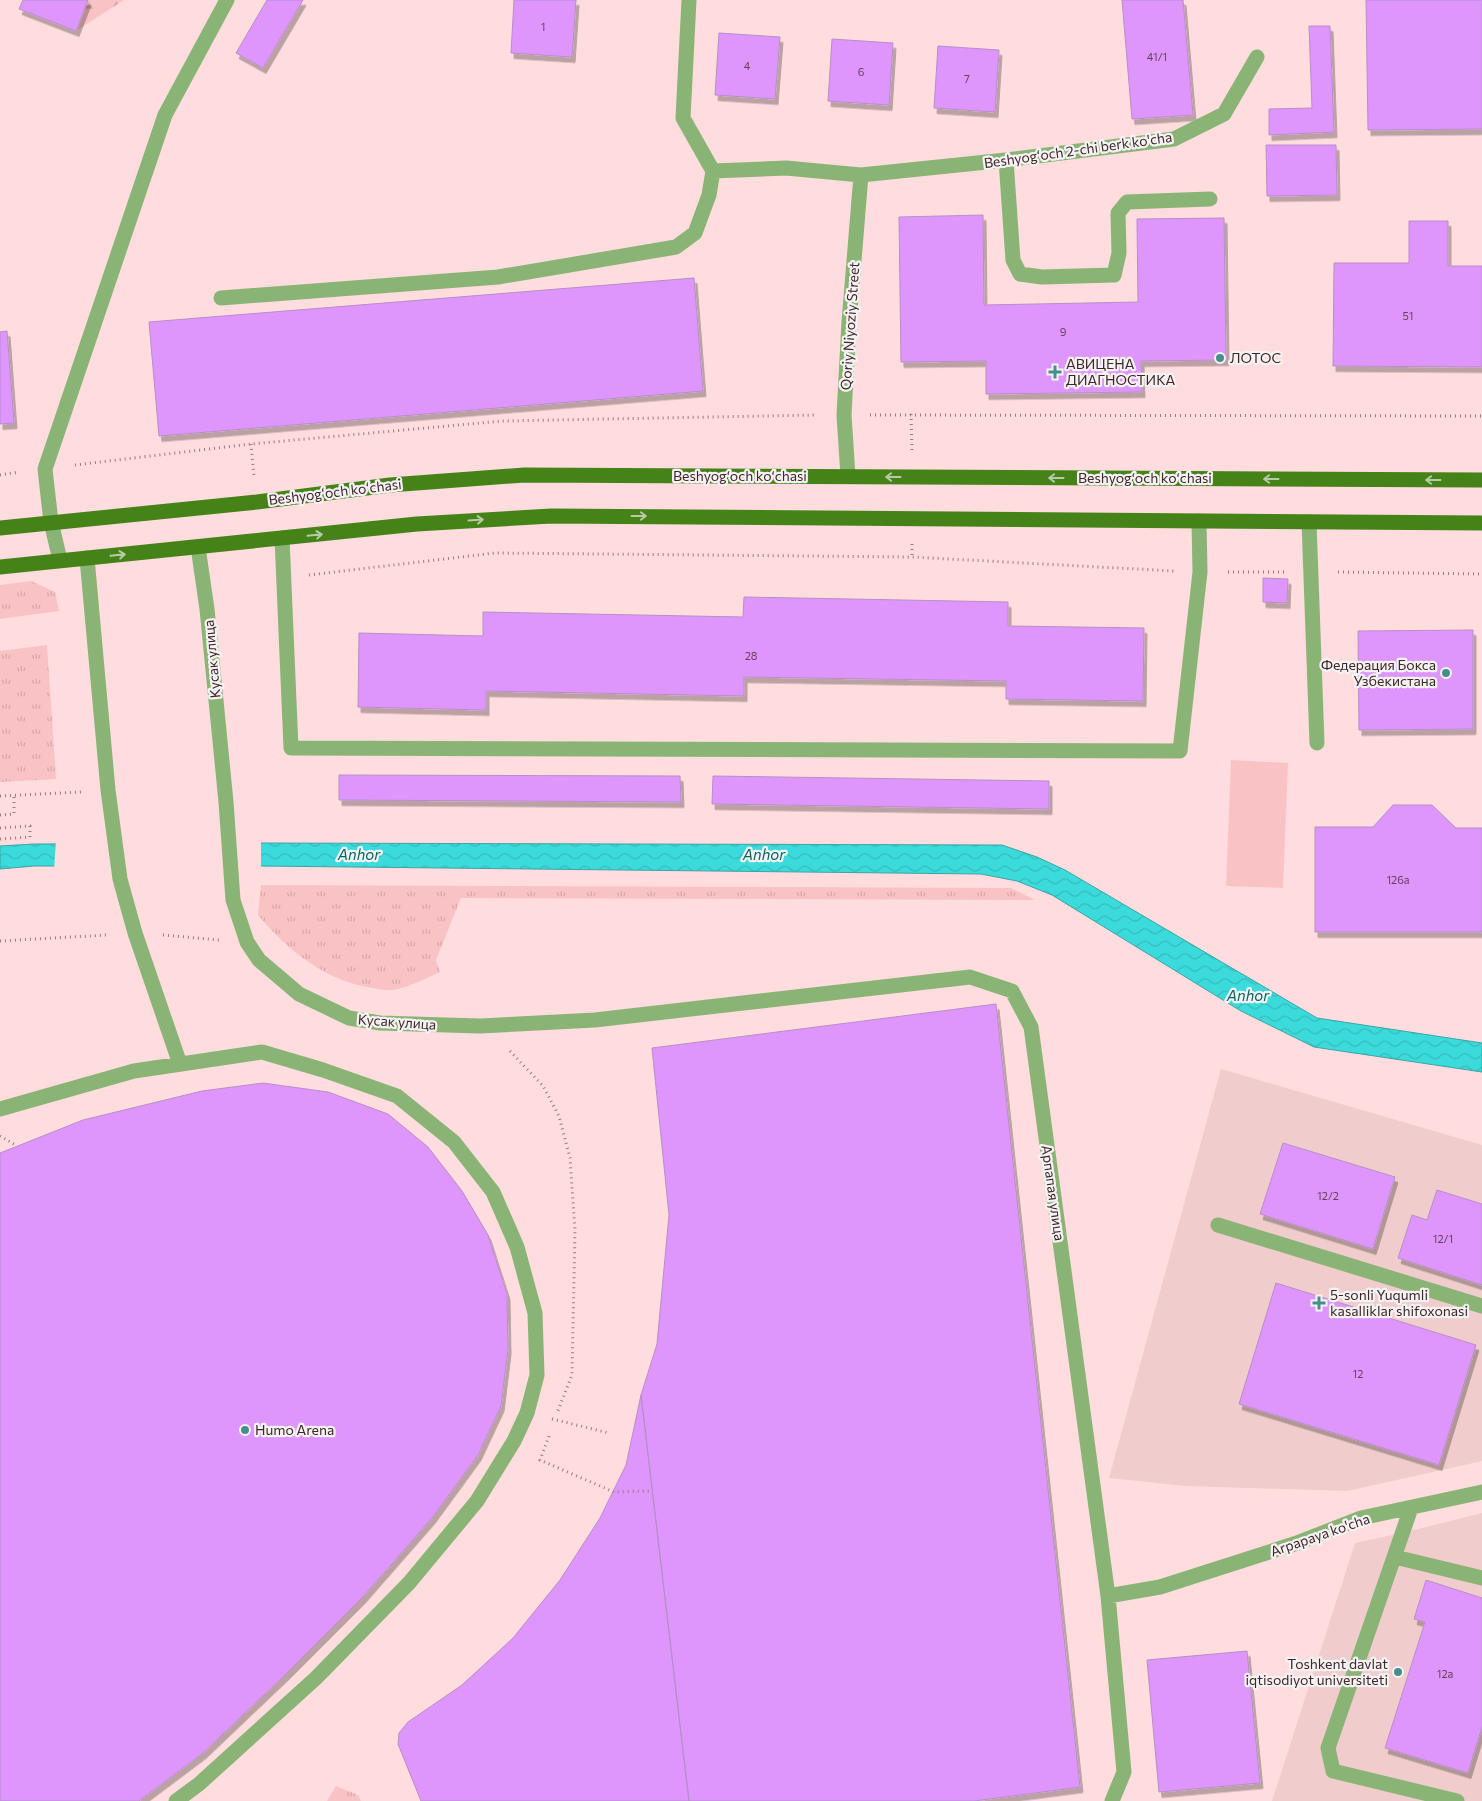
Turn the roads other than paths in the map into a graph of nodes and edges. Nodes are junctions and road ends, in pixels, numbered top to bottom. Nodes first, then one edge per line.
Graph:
1 (227, 0) edge
2 (689, 0) edge
3 (1258, 57) dead end
4 (1006, 160) junction
5 (713, 171) junction
6 (861, 175) junction
7 (1210, 199) dead end
8 (221, 298) dead end
9 (848, 476) junction
10 (1482, 480) edge
11 (1199, 521) junction
12 (51, 522) junction
13 (1310, 522) junction
14 (1482, 523) edge
15 (0, 528) edge
16 (282, 538) junction
17 (198, 547) junction
18 (87, 558) junction
19 (60, 560) junction
20 (0, 567) edge
21 (1317, 744) dead end
22 (764, 1002) joint
23 (180, 1064) junction
24 (0, 1109) edge
25 (1218, 1226) dead end
26 (1482, 1306) edge
27 (1482, 1492) edge
28 (1411, 1508) junction
29 (1394, 1557) junction
30 (1482, 1578) edge
31 (1108, 1596) junction
32 (176, 1801) edge
33 (1112, 1801) edge
34 (1457, 1801) edge

1 - 12 street
2 - 5 street
3 - 4 street, Beshyogʻoch 2-chi berk ko'cha
4 - 6 street, Beshyogʻoch 2-chi berk ko'cha
4 - 7 street
5 - 6 street, Beshyogʻoch 2-chi berk ko'cha
5 - 8 street
6 - 9 street, Qoriy Niyoziy Street
10 -> 9 main road, Beshyogʻoch koʻchasi
9 - 12 main road, Beshyogʻoch koʻchasi
11 - 13 main road
16 -> 11 main road
11 - 16 street
12 - 15 main road, Beshyogʻoch koʻchasi
12 - 19 street
13 - 14 main road
13 - 21 street
16 - 17 main road
18 -> 17 main road
17 - 22 street, Кусак улица
18 - 19 main road
18 - 23 street
19 - 20 main road
22 - 31 street, Арпапая улица
23 - 24 street
23 - 32 street
25 - 26 street
27 - 28 street, Arpapaya ko'cha
28 - 29 street
28 - 31 street, Arpapaya ko'cha
29 - 30 street
29 - 34 street
31 - 33 street, Арпапая улица

